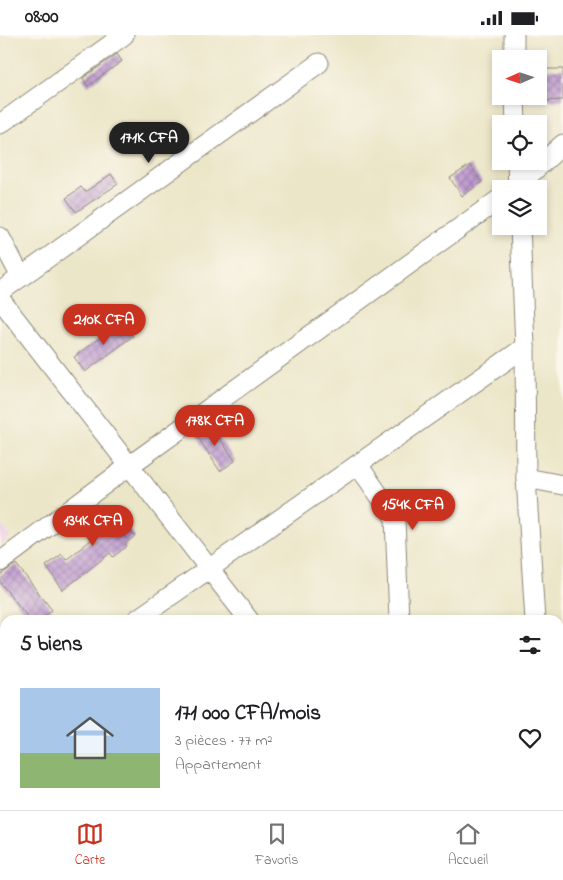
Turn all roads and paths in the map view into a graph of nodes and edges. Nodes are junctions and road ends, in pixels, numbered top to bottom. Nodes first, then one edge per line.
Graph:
1 (124, 35) edge
2 (514, 35) edge
3 (514, 50) edge
4 (318, 63) dead end
5 (0, 124) edge
6 (563, 144) edge
7 (525, 180) edge
8 (492, 204) edge
9 (520, 235) edge
10 (0, 237) edge
11 (21, 277) junction
12 (0, 292) edge
13 (0, 299) edge
14 (525, 347) junction
15 (358, 465) junction
16 (129, 466) junction
17 (526, 478) junction
18 (563, 485) edge
19 (0, 562) edge
20 (209, 569) junction
21 (143, 615) edge
22 (244, 615) edge
23 (399, 615) edge
24 (535, 615) edge

1 - 5 street
2 - 3 street
4 - 11 street
6 - 7 street
8 - 16 street
9 - 14 street
10 - 11 street
11 - 12 street
13 - 16 street
14 - 15 street
14 - 17 street
15 - 20 street
15 - 23 street
16 - 19 street
16 - 20 street
17 - 18 street
17 - 24 street
20 - 21 street
20 - 22 street

